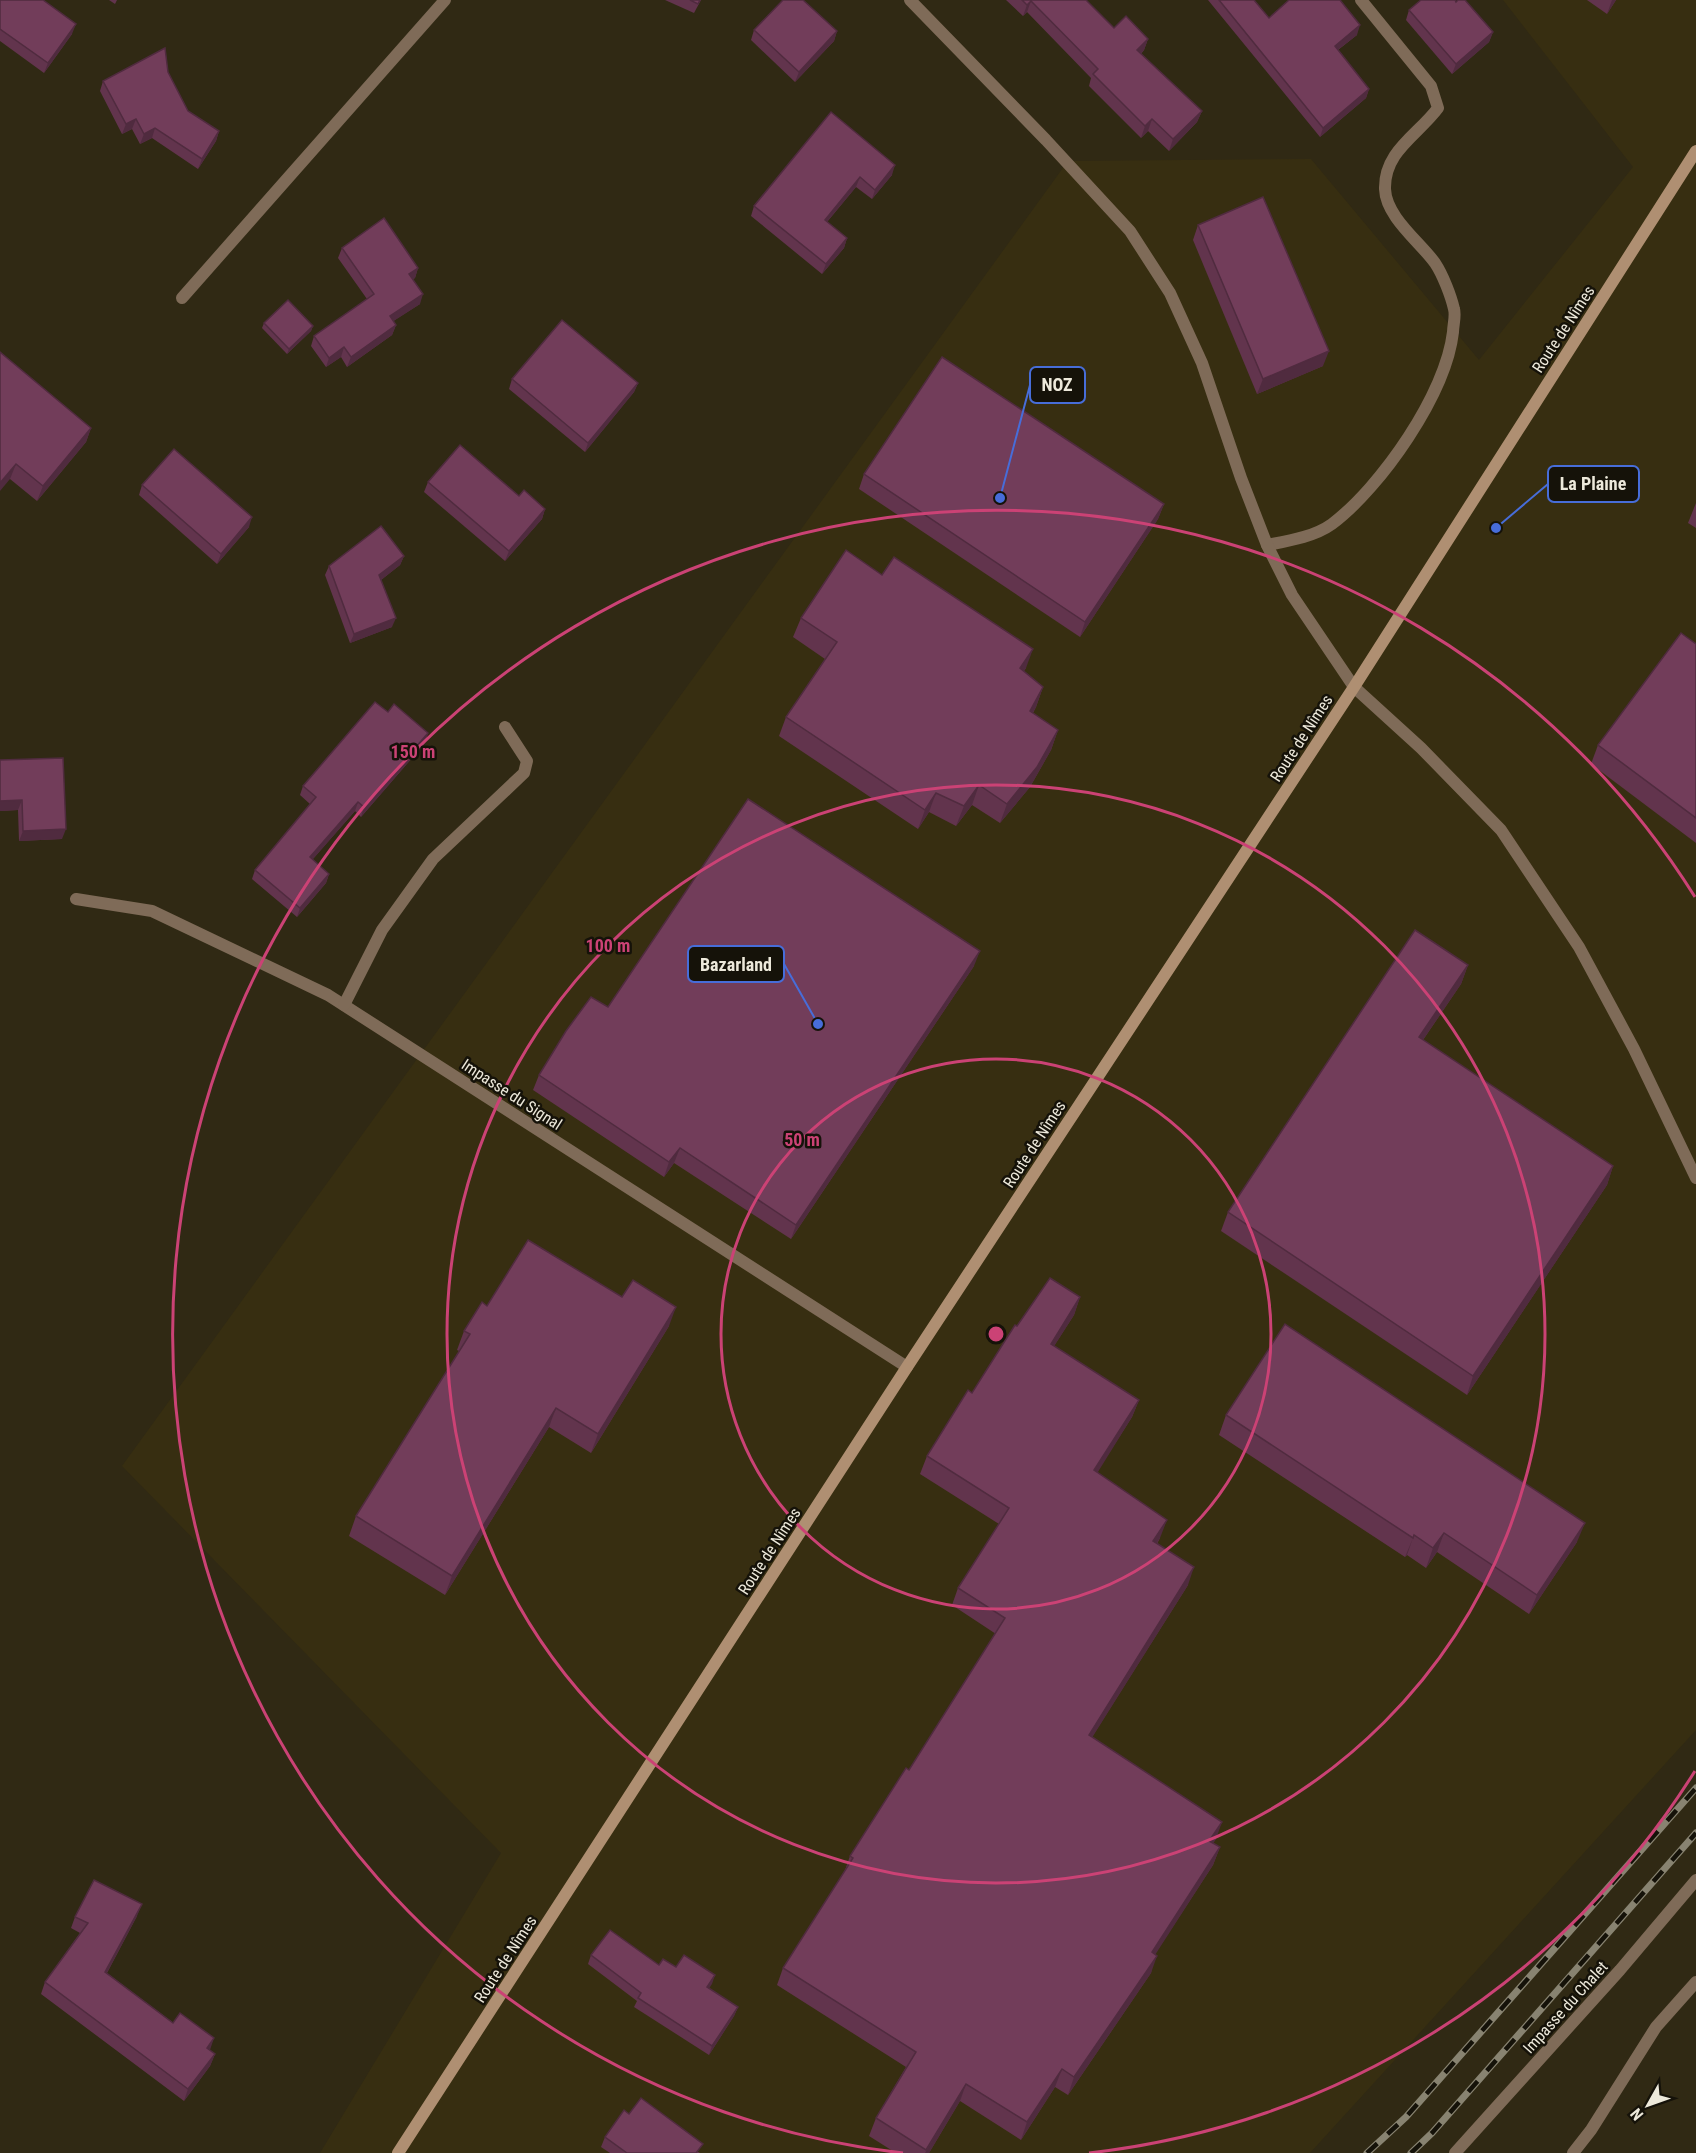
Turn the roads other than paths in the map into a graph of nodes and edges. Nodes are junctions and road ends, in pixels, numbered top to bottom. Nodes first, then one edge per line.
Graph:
1 (445, 0) edge
2 (910, 0) edge
3 (1361, 0) edge
4 (1696, 151) edge
5 (182, 298) dead end
6 (1267, 545) junction
7 (1354, 687) junction
8 (505, 727) dead end
9 (75, 899) dead end
10 (344, 1005) junction
11 (1696, 1178) edge
12 (907, 1367) junction
13 (1696, 1880) edge
14 (1696, 1982) edge
15 (398, 2153) edge
16 (1455, 2153) edge
17 (1573, 2153) edge

1 - 5 street
2 - 6 street
3 - 6 street
4 - 7 main road, Route de Nîmes
6 - 7 street
7 - 11 street
7 - 12 main road, Route de Nîmes
8 - 10 street
9 - 10 street, Impasse du Signal
10 - 12 street, Impasse du Signal
12 - 15 main road, Route de Nîmes
13 - 16 street, Impasse du Chalet
14 - 17 street

